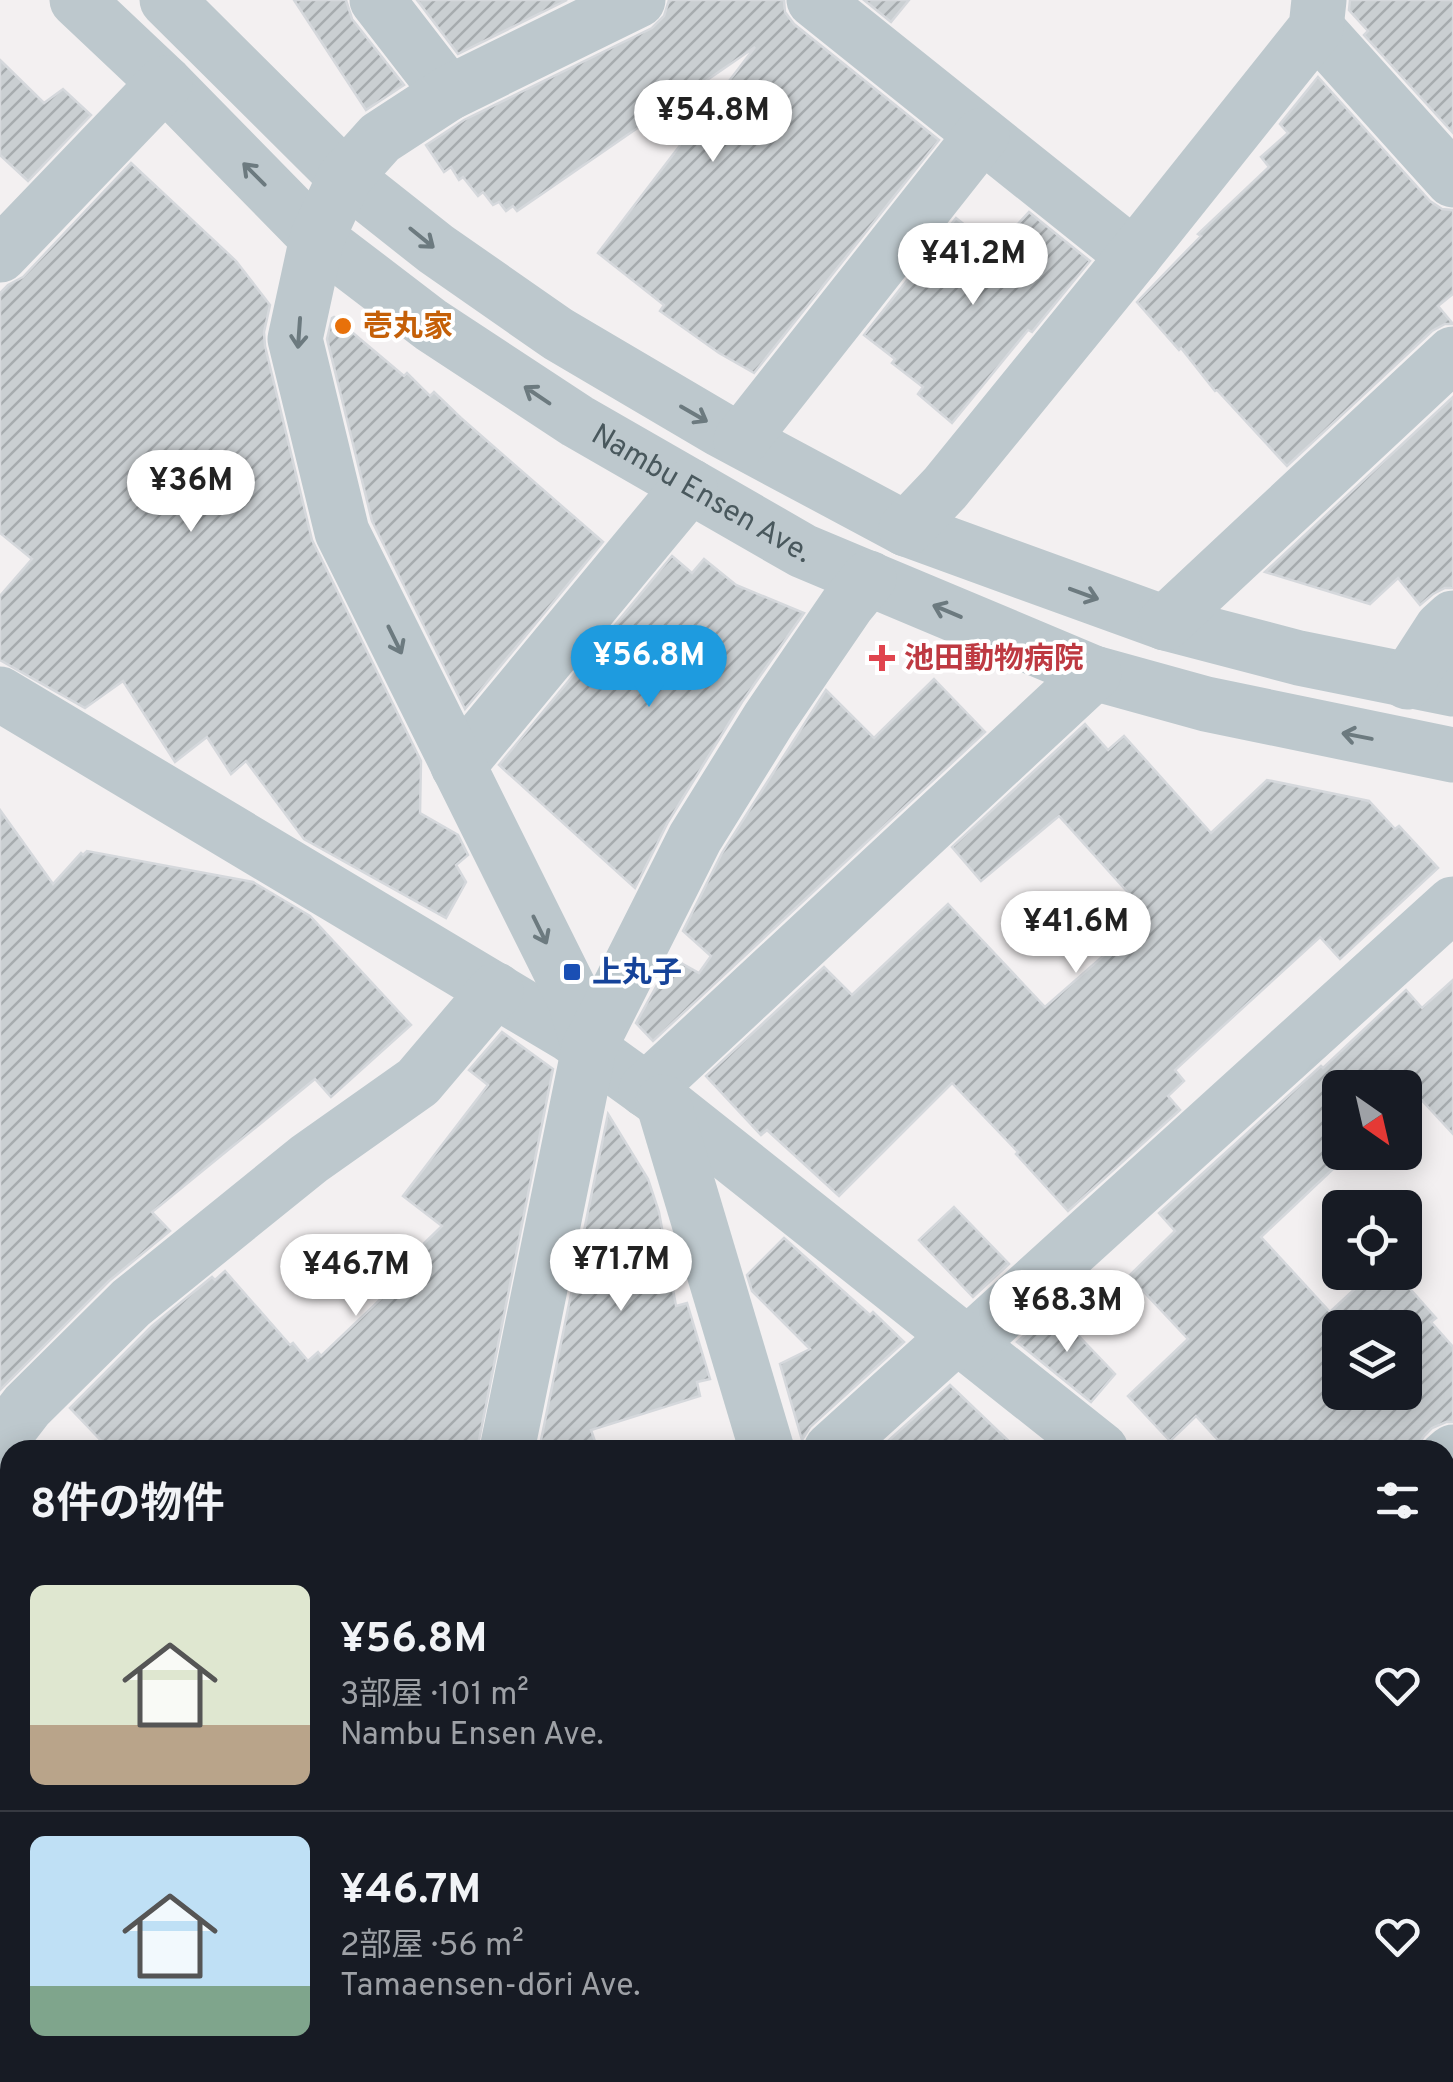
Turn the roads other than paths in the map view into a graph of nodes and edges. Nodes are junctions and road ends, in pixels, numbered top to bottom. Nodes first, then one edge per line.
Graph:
1 (77, 0) edge
2 (167, 0) edge
3 (377, 0) edge
4 (814, 0) edge
5 (631, 1) edge
6 (1317, 14) edge
7 (165, 83) junction
8 (449, 93) junction
9 (982, 135) junction
10 (346, 177) junction
11 (1453, 180) edge
12 (317, 238) junction
13 (0, 255) edge
14 (1134, 256) junction
15 (1453, 354) edge
16 (740, 440) junction
17 (690, 486) junction
18 (906, 529) junction
19 (869, 578) junction
20 (1453, 618) edge
21 (1166, 624) junction
22 (1094, 672) junction
23 (1430, 685) edge
24 (0, 694) edge
25 (1453, 756) edge
26 (458, 766) junction
27 (1453, 904) edge
28 (496, 990) junction
29 (589, 1048) junction
30 (654, 1096) junction
31 (963, 1339) junction
32 (1, 1440) edge
33 (508, 1440) edge
34 (764, 1440) edge
35 (843, 1440) edge
36 (1089, 1440) edge

1 - 7 street, Nambu Ensen Ave.
2 - 10 street
3 - 8 street
4 - 9 street
5 - 8 street
6 - 11 street
6 - 14 street
12 -> 7 street, Nambu Ensen Ave.
7 - 13 street
8 - 10 street
9 - 14 street
9 - 16 street
10 - 12 street
10 -> 16 street
17 -> 12 street, Nambu Ensen Ave.
12 -> 26 street
14 - 18 street
15 - 21 street
16 - 18 street
17 - 19 street, Nambu Ensen Ave.
17 - 26 street
18 -> 21 street
22 -> 19 street, Nambu Ensen Ave.
19 - 29 street
20 - 23 street
21 - 23 street
25 -> 22 street, Nambu Ensen Ave.
22 - 30 street
24 - 28 street
26 -> 29 street
27 - 31 street
28 - 29 street
28 - 32 street
29 - 30 street
29 - 33 street
30 - 31 street
30 - 34 street
31 - 35 street
31 - 36 street

